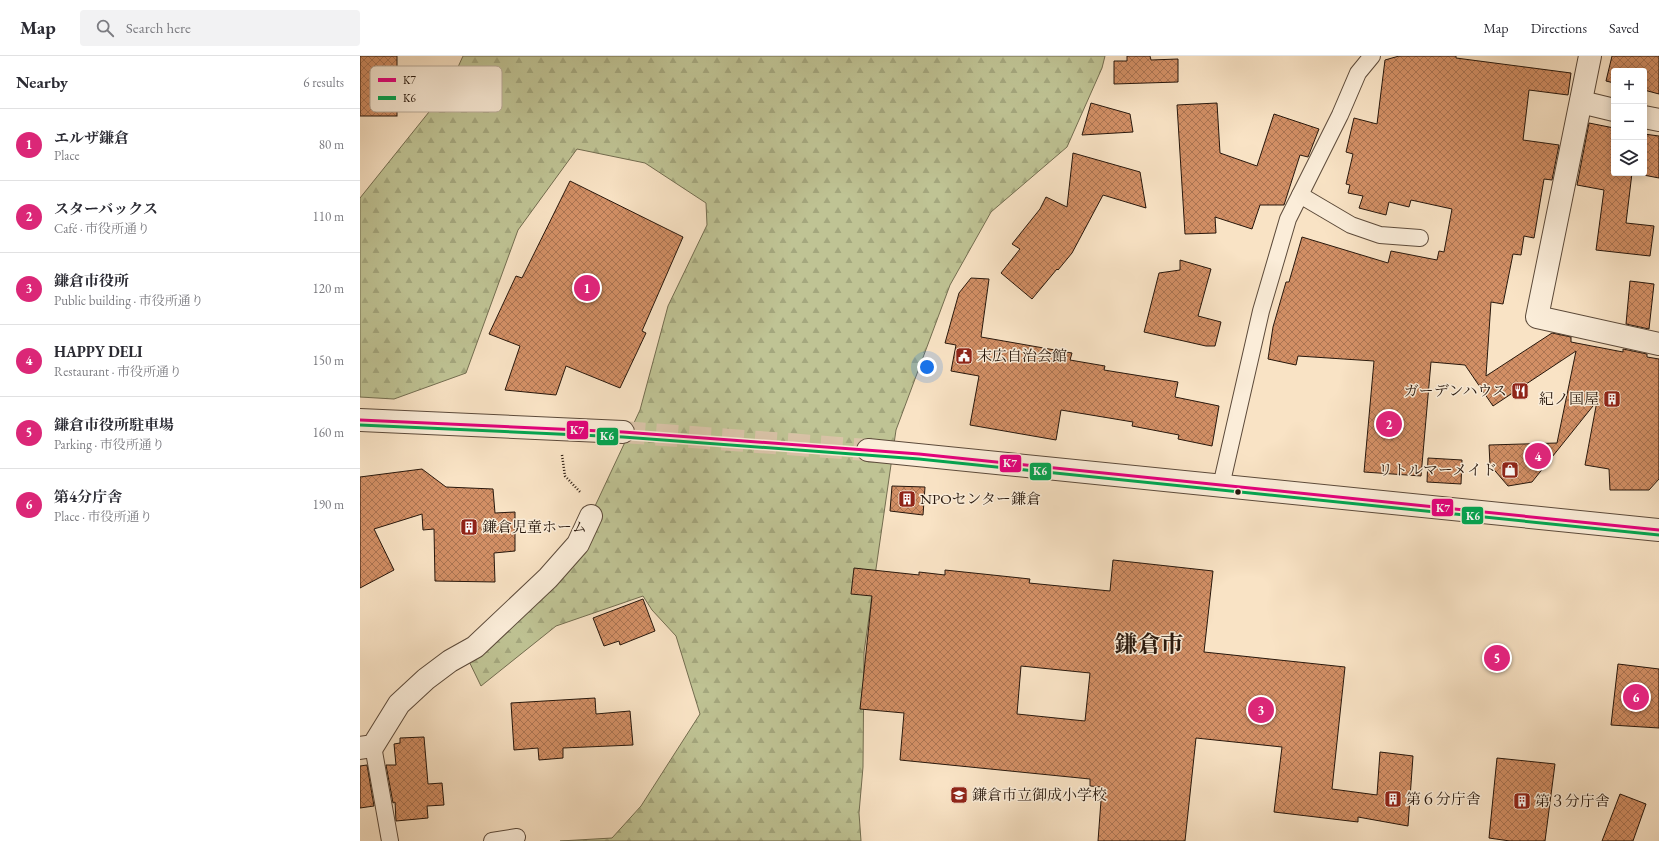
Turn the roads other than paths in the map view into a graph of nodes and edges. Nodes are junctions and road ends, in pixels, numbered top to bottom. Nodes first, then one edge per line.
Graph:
1 (1372, 56) edge
2 (1590, 56) edge
3 (1581, 102) junction
4 (1611, 109) edge
5 (1647, 118) edge
6 (1659, 120) edge
7 (1300, 195) junction
8 (1420, 238) dead end
9 (1659, 344) edge
10 (360, 420) edge
11 (623, 432) tunnel mouth
12 (868, 450) tunnel mouth
13 (1221, 486) junction
14 (591, 516) dead end
15 (1659, 530) edge
16 (367, 747) edge
17 (517, 837) dead end
18 (390, 841) edge
19 (492, 841) edge

1 - 7 lane
2 - 3 street
3 - 4 street
3 - 9 street
5 - 6 street
7 - 8 lane
7 - 13 lane
10 - 11 street
12 - 13 street
13 - 15 street
14 - 16 street
16 - 18 lane
17 - 19 lane

